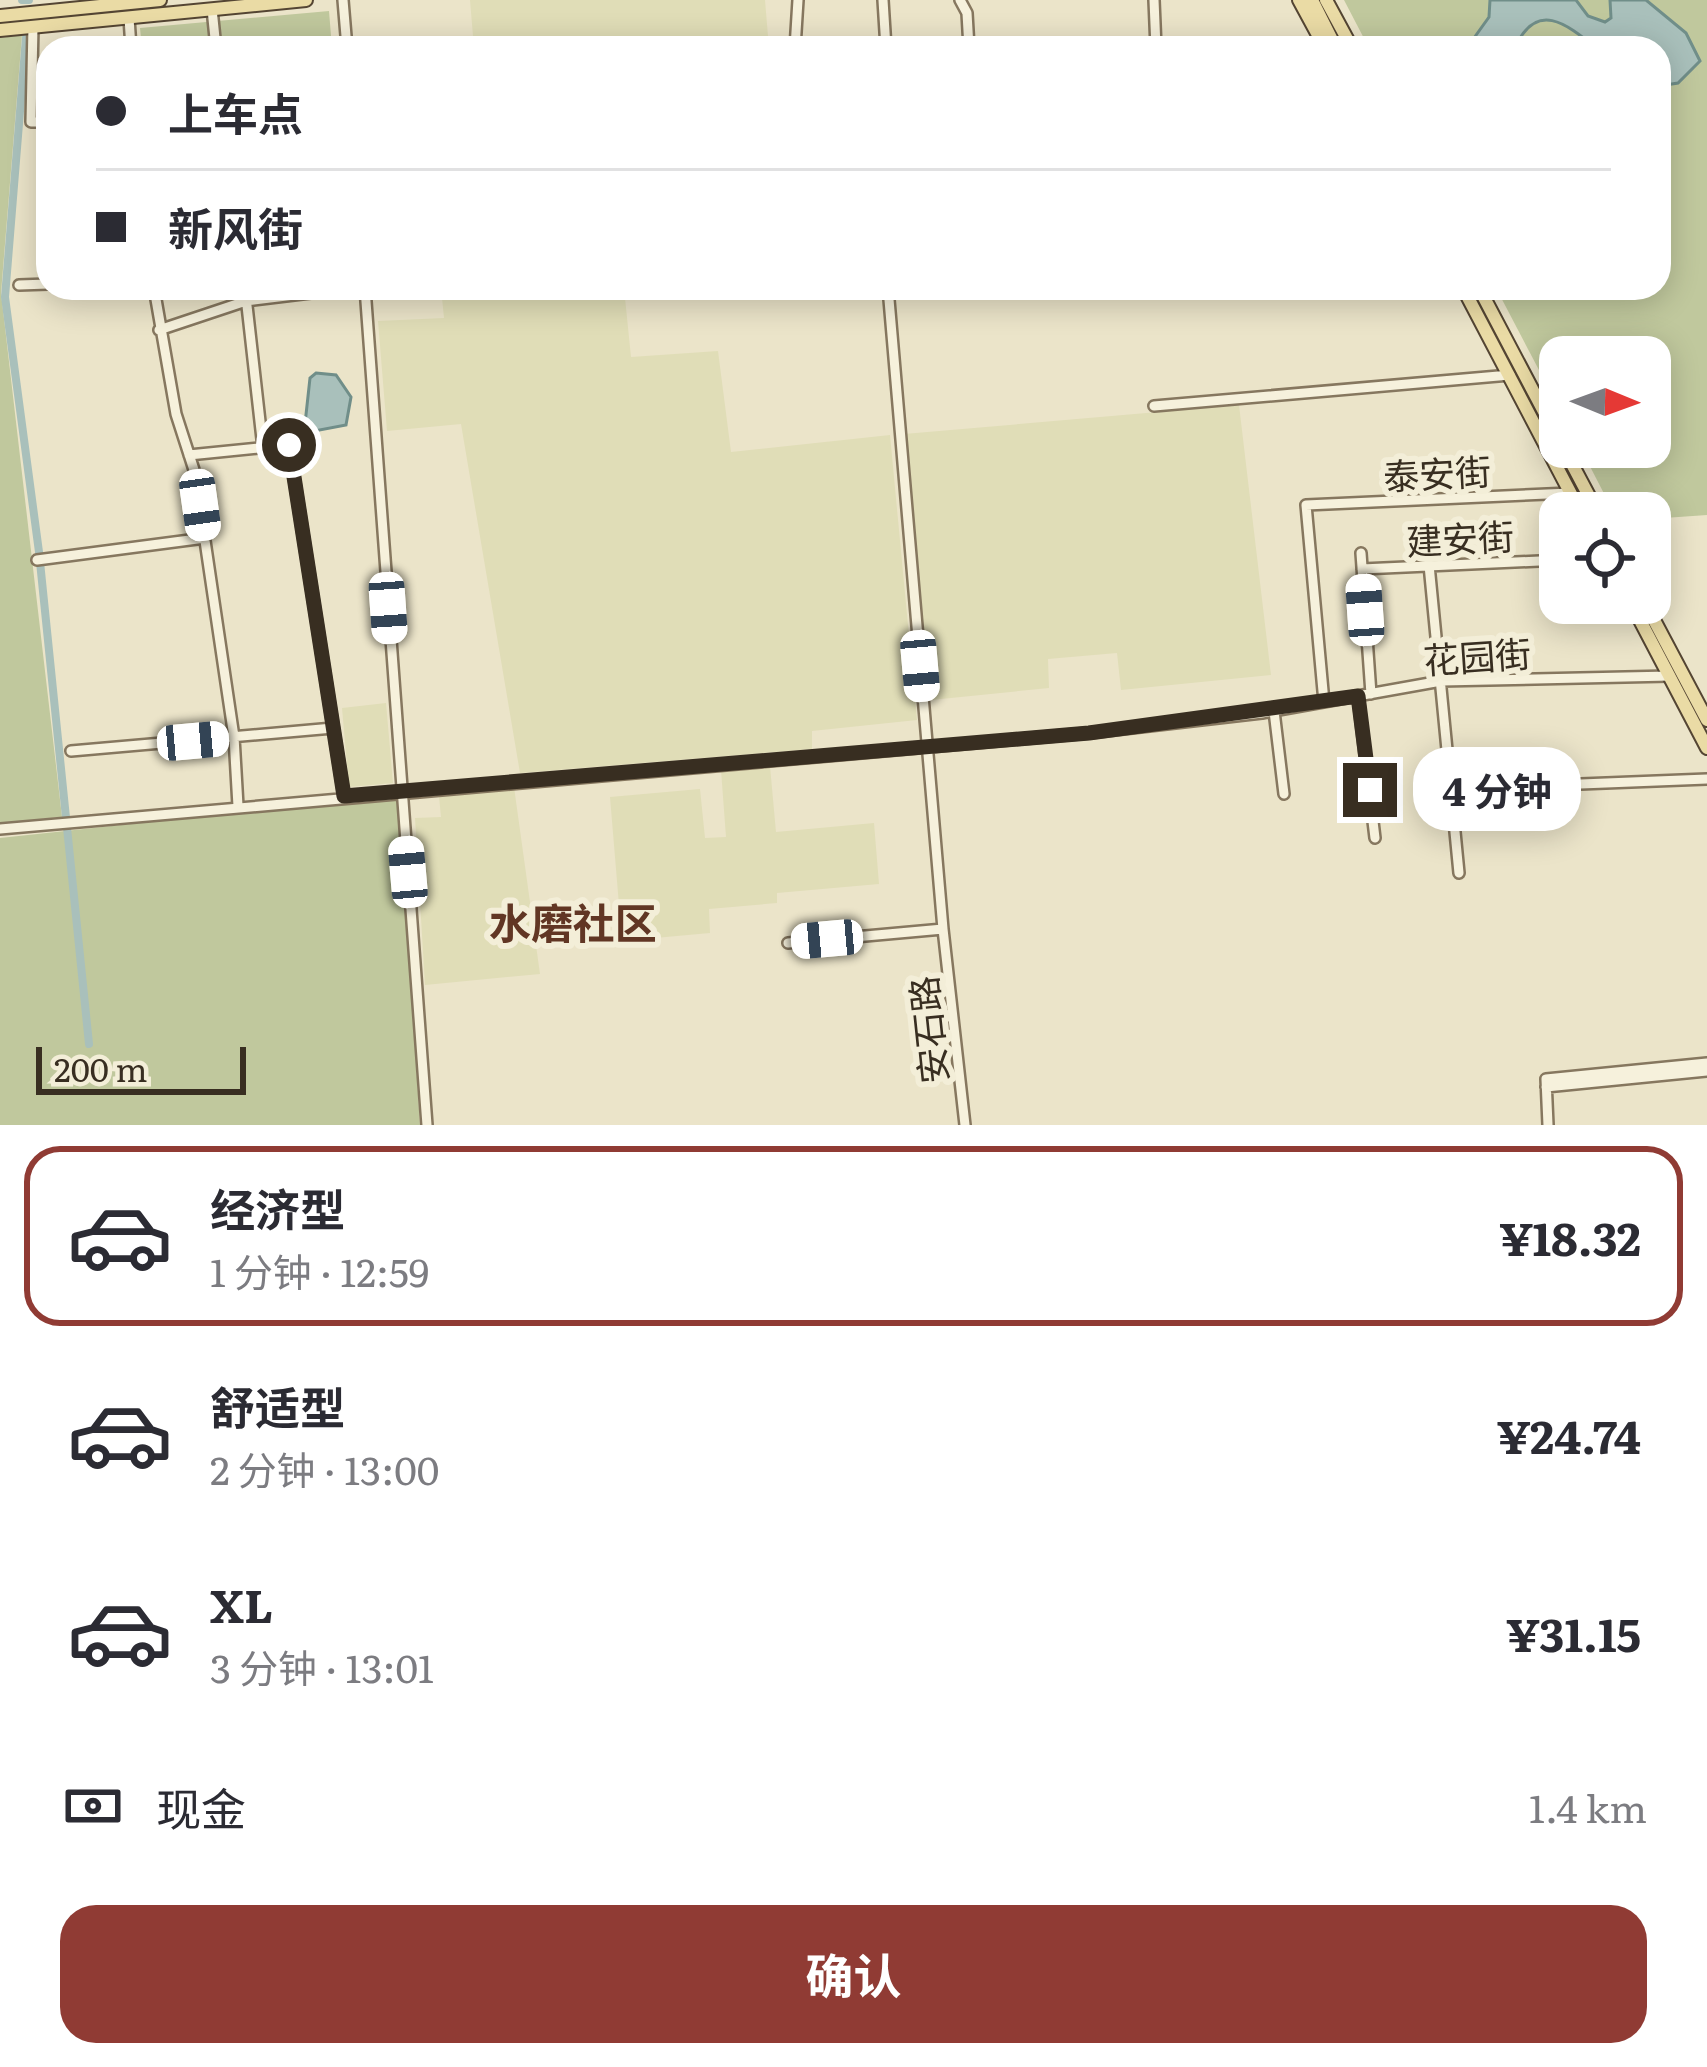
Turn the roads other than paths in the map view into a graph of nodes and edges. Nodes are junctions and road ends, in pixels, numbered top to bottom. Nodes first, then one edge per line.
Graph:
1 (160, 0) edge
2 (296, 0) edge
3 (306, 0) edge
4 (343, 0) edge
5 (798, 0) edge
6 (883, 0) edge
7 (960, 0) edge
8 (1154, 0) edge
9 (1300, 0) edge
10 (1312, 0) edge
11 (1330, 0) edge
12 (212, 9) junction
13 (0, 16) edge
14 (129, 18) junction
15 (33, 26) junction
16 (0, 30) edge
17 (130, 36) edge
18 (215, 36) edge
19 (346, 36) edge
20 (796, 36) edge
21 (885, 36) edge
22 (968, 36) edge
23 (1156, 36) edge
24 (1319, 36) edge
25 (1330, 36) edge
26 (1349, 36) edge
27 (36, 122) edge
28 (36, 284) edge
29 (20, 285) dead end
30 (155, 300) edge
31 (258, 300) edge
32 (366, 300) edge
33 (889, 300) edge
34 (1469, 300) edge
35 (1485, 300) edge
36 (247, 302) junction
37 (159, 330) junction
38 (1510, 376) junction
39 (1154, 406) dead end
40 (1539, 417) edge
41 (1539, 418) edge
42 (263, 448) junction
43 (189, 455) junction
44 (1539, 495) edge
45 (205, 538) junction
46 (1361, 554) dead end
47 (37, 560) dead end
48 (1539, 561) edge
49 (1430, 566) junction
50 (1362, 569) junction
51 (1642, 624) edge
52 (1657, 624) edge
53 (1670, 676) junction
54 (1441, 681) junction
55 (1371, 694) junction
56 (1358, 696) junction
57 (1324, 702) junction
58 (1274, 711) junction
59 (1707, 720) edge
60 (333, 728) junction
61 (234, 737) junction
62 (927, 747) junction
63 (1707, 748) edge
64 (71, 751) dead end
65 (1707, 779) edge
66 (1455, 789) junction
67 (402, 791) junction
68 (1284, 794) dead end
69 (344, 796) junction
70 (238, 806) junction
71 (0, 829) edge
72 (1376, 838) dead end
73 (1459, 873) dead end
74 (943, 929) junction
75 (788, 943) dead end
76 (1707, 1067) edge
77 (427, 1125) edge
78 (965, 1125) edge
79 (1550, 1125) edge

1 - 13 main road
2 - 3 main road
2 - 12 main road
4 - 19 street
5 - 20 street
6 - 21 street
7 - 22 street
8 - 23 street
9 - 24 main road
10 - 25 main road
11 - 26 main road
12 - 14 main road
12 - 18 street
14 - 15 main road
14 - 17 street
15 - 16 main road
15 - 27 street
28 - 29 street
30 - 37 street
31 - 36 street
32 - 67 street
33 - 62 street, 安石路
34 - 38 main road
35 - 40 main road
36 - 37 street
36 - 42 street
37 - 43 street
38 - 39 street
38 - 41 main road
42 - 43 street
42 - 60 street
43 - 45 street
44 - 57 street, 泰安街
45 - 47 street
45 - 61 street
46 - 50 street
48 - 49 street, 建安街
49 - 50 street, 建安街
49 - 54 street
50 - 55 street
51 - 53 main road
52 - 59 main road
53 - 54 street, 花园街
53 - 63 main road
54 - 55 street, 花园街
54 - 66 street
55 - 56 street, 花园街
56 - 57 street, 花园街
56 - 72 street
57 - 58 street, 花园街
58 - 62 street, 花园街
58 - 68 street
60 - 61 street
60 - 69 street
61 - 64 street
61 - 70 street
62 - 67 street, 花园街
62 - 74 street, 安石路
65 - 66 street
66 - 73 street
67 - 69 street, 花园街
67 - 77 street
69 - 70 street, 花园街
70 - 71 street, 花园街
74 - 75 street
74 - 78 street, 安石路
76 - 79 street

